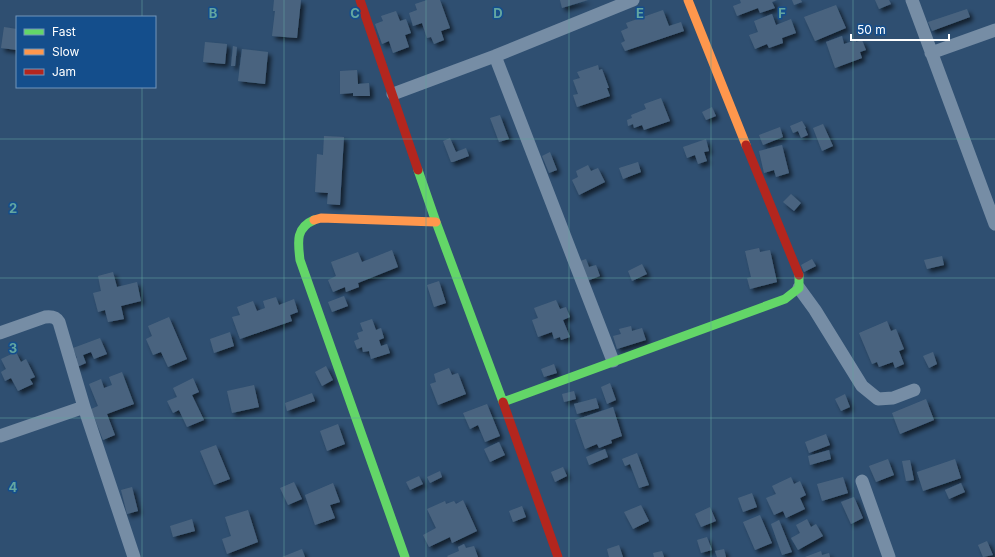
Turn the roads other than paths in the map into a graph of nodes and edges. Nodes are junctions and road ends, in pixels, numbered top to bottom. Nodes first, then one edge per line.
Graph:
1 (360, 0) edge
2 (633, 0) edge
3 (688, 0) edge
4 (912, 0) edge
5 (995, 30) edge
6 (931, 53) junction
7 (495, 56) junction
8 (393, 94) junction
9 (436, 222) junction
10 (995, 224) edge
11 (799, 288) junction
12 (0, 333) edge
13 (613, 361) junction
14 (914, 390) dead end
15 (503, 402) junction
16 (84, 407) junction
17 (0, 436) edge
18 (862, 481) dead end
19 (134, 557) edge
20 (405, 557) edge
21 (558, 557) edge
22 (889, 557) edge

1 - 8 street
2 - 7 street
3 - 11 street
4 - 6 street
5 - 6 street
6 - 10 street
7 - 8 street
7 - 13 street
8 - 9 street
9 - 15 street
9 - 20 street
11 - 13 street
11 - 14 street
12 - 16 street
13 - 15 street
15 - 21 street
16 - 17 street
16 - 19 street
18 - 22 street

